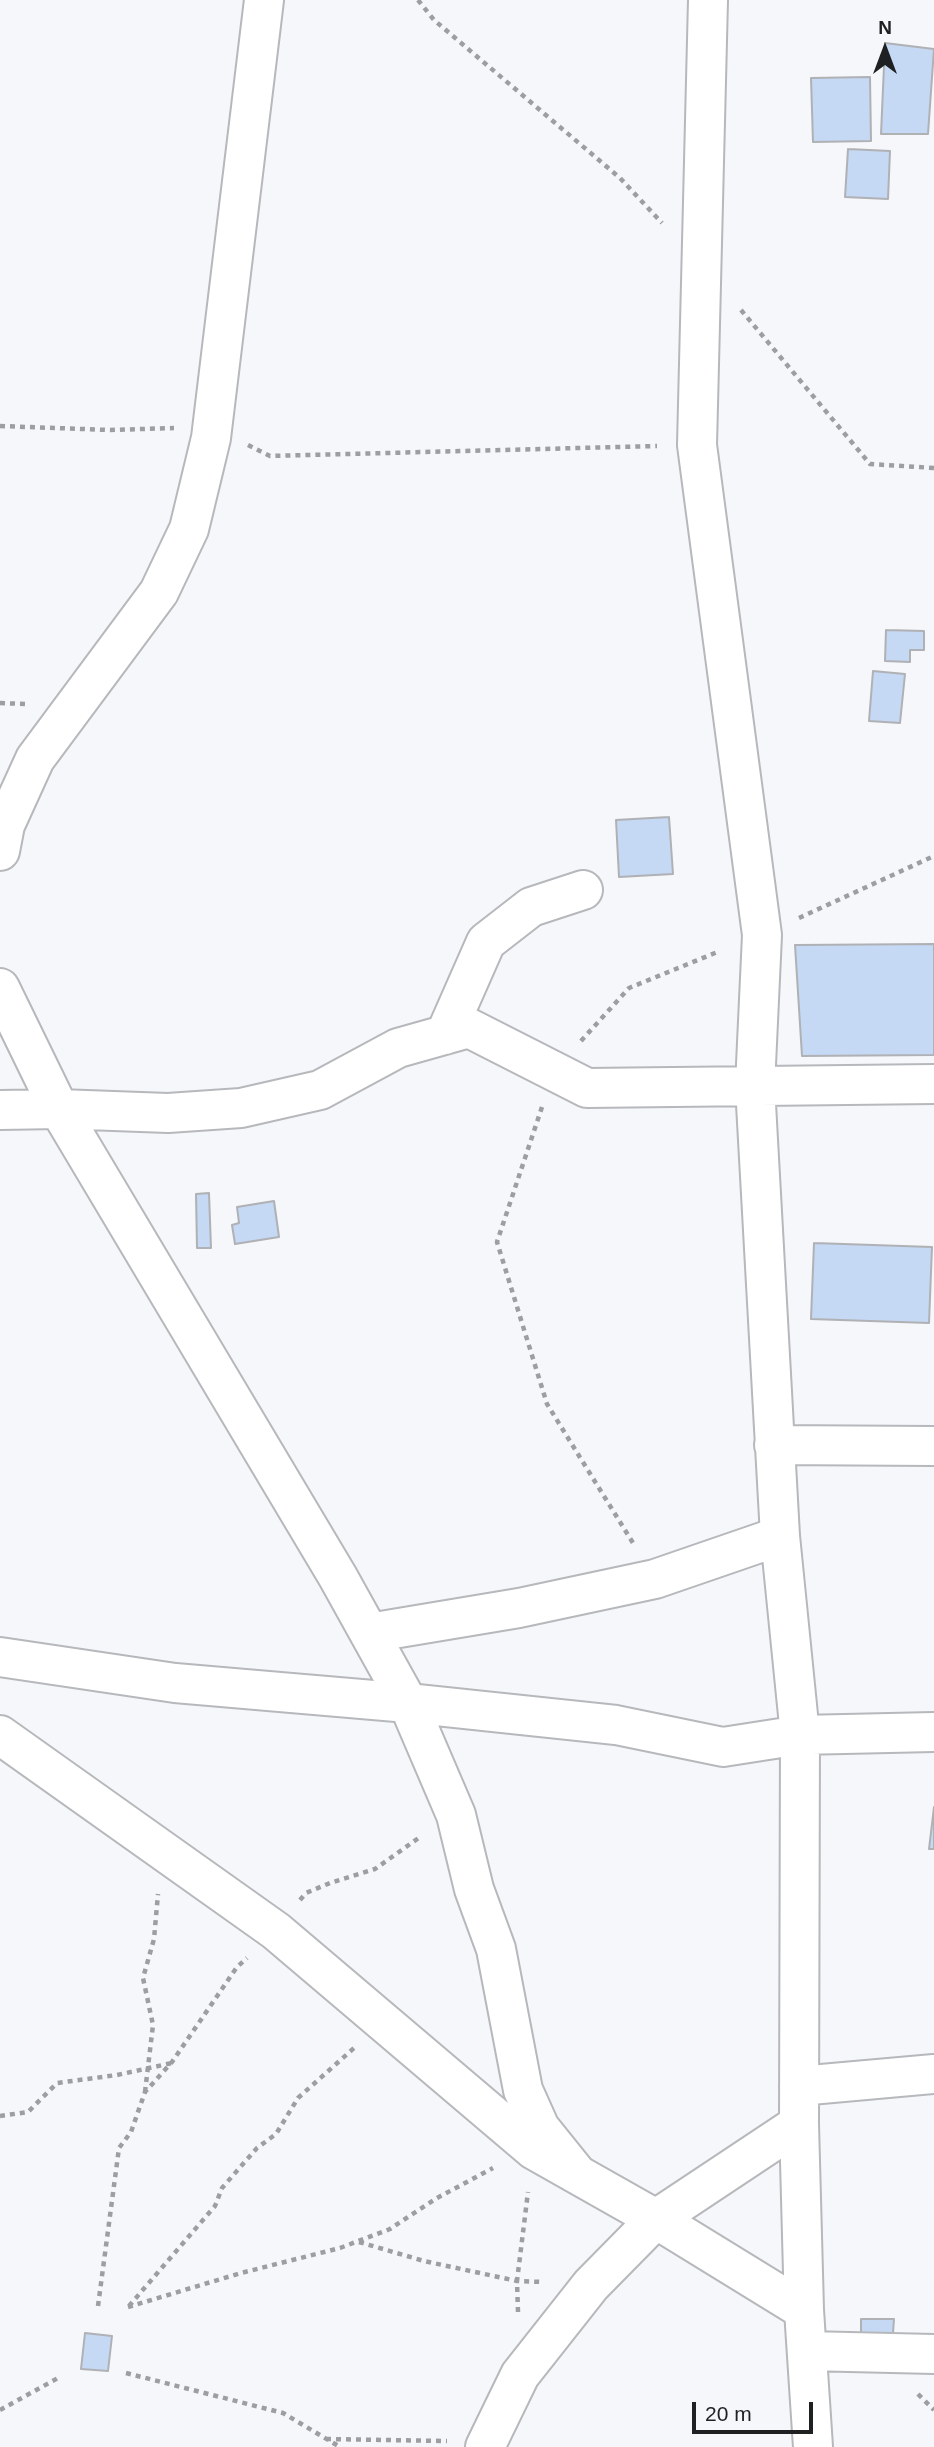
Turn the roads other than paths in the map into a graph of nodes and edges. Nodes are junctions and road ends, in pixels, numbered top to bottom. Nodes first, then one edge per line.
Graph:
1 (264, 0) edge
2 (708, 0) edge
3 (0, 851) edge
4 (583, 890) dead end
5 (0, 988) edge
6 (445, 1035) junction
7 (934, 1084) edge
8 (755, 1086) junction
9 (60, 1109) junction
10 (0, 1110) edge
11 (774, 1445) junction
12 (934, 1446) edge
13 (780, 1536) junction
14 (369, 1633) junction
15 (0, 1657) edge
16 (408, 1703) junction
17 (934, 1732) edge
18 (0, 1735) edge
19 (800, 1735) junction
20 (934, 2074) edge
21 (799, 2105) junction
22 (578, 2174) junction
23 (656, 2220) junction
24 (804, 2310) junction
25 (807, 2351) junction
26 (934, 2354) edge
27 (487, 2442) edge
28 (813, 2447) edge

1 - 3 street
2 - 8 street
4 - 6 street
5 - 9 street
6 - 8 street
6 - 9 street
7 - 8 street
8 - 11 street
9 - 10 street
9 - 14 street
11 - 12 street
11 - 13 street
13 - 14 street
13 - 19 street
14 - 16 street
15 - 16 street
16 - 19 street
16 - 22 street
17 - 19 street
18 - 22 street
19 - 21 street
20 - 21 street
21 - 23 street
21 - 24 street
22 - 23 street
23 - 24 street
23 - 27 street
24 - 25 street
25 - 26 street
25 - 28 street

